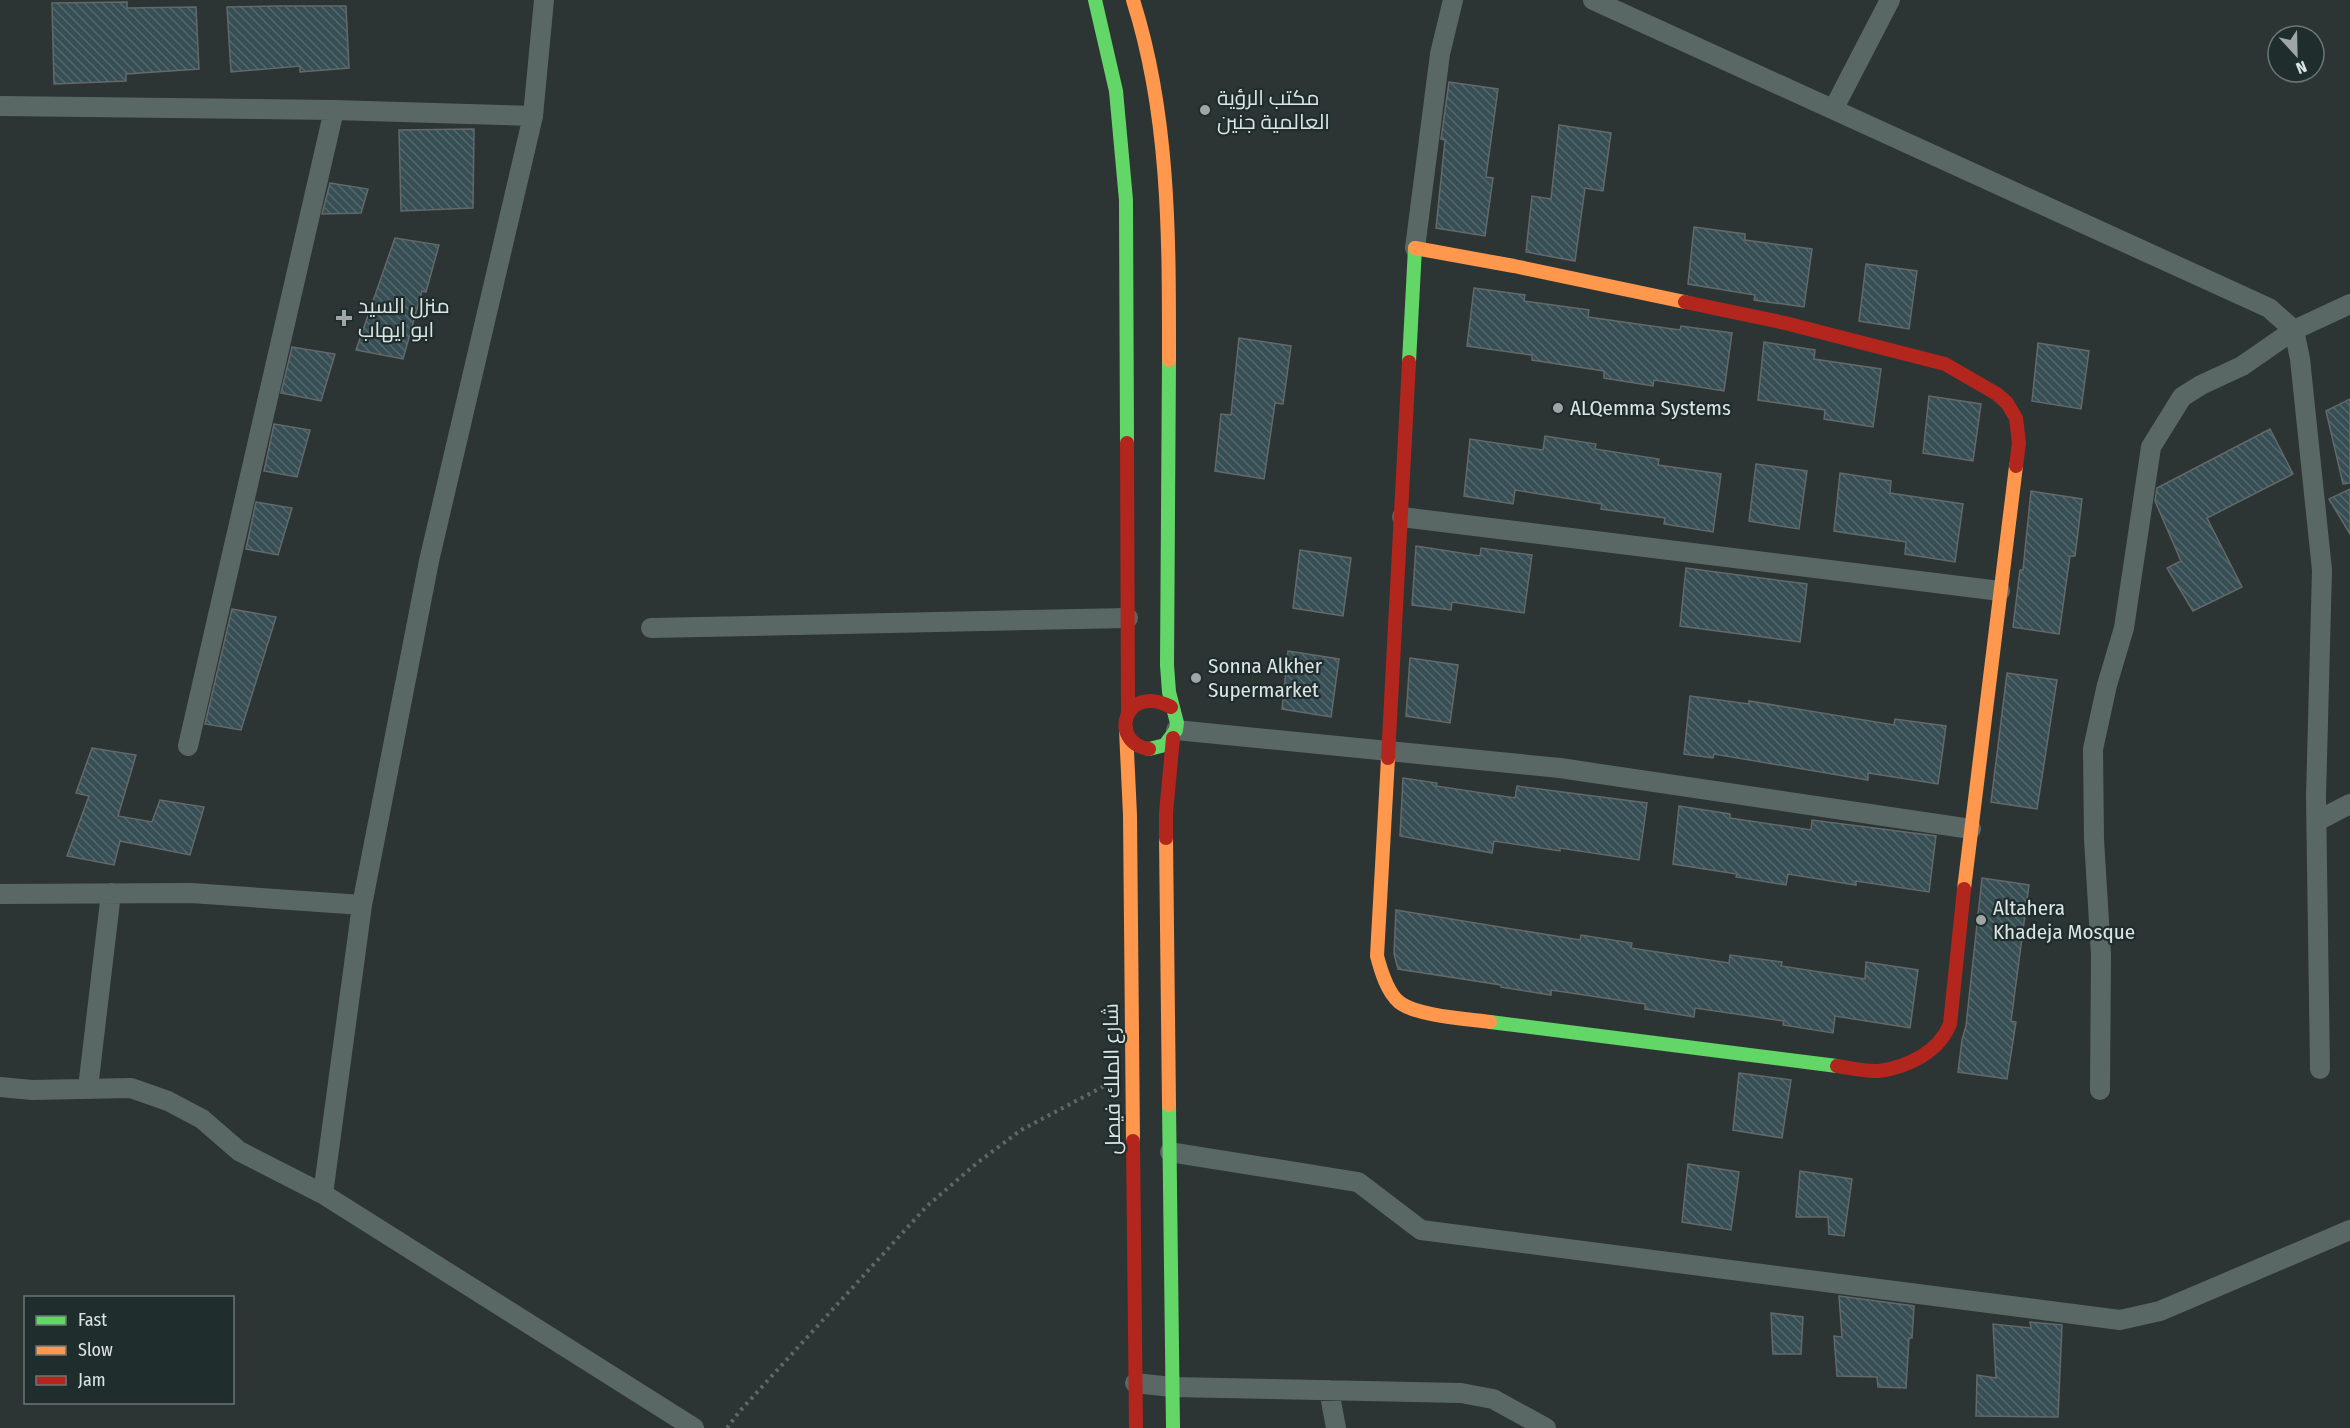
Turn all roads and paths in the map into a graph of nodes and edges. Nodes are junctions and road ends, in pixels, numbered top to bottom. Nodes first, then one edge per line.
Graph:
1 (544, 0) edge
2 (1095, 0) edge
3 (1133, 0) edge
4 (1453, 0) edge
5 (1593, 0) edge
6 (1890, 0) edge
7 (0, 106) edge
8 (1834, 108) junction
9 (334, 110) junction
10 (533, 116) junction
11 (1415, 248) junction
12 (2350, 304) edge
13 (2295, 330) junction
14 (1402, 517) junction
15 (2000, 591) junction
16 (1128, 618) junction
17 (651, 628) dead end
18 (1171, 707) junction
19 (1128, 713) junction
20 (1126, 730) junction
21 (1175, 734) junction
22 (188, 746) dead end
23 (1388, 750) junction
24 (2350, 804) edge
25 (2317, 820) junction
26 (1971, 830) junction
27 (111, 893) junction
28 (0, 894) edge
29 (362, 905) junction
30 (2320, 1069) dead end
31 (1133, 1071) junction
32 (0, 1087) edge
33 (88, 1088) junction
34 (2100, 1090) dead end
35 (1170, 1152) junction
36 (323, 1194) junction
37 (2350, 1230) edge
38 (1135, 1383) junction
39 (1172, 1387) junction
40 (1329, 1390) junction
41 (694, 1428) edge
42 (727, 1428) edge
43 (1136, 1428) edge
44 (1173, 1428) edge
45 (1336, 1428) edge
46 (1546, 1428) edge

1 - 10 street
2 - 16 main road
3 - 18 main road
4 - 11 street
5 - 8 street
6 - 8 street
7 - 9 street
8 - 13 street
9 - 10 street
9 - 22 street
10 - 29 street
11 - 14 main road
11 - 15 main road
12 - 13 street
13 - 25 street
13 - 34 street
14 - 15 street
14 - 23 main road
15 - 26 main road
16 - 17 street
16 - 19 main road
18 - 19 main road
18 - 21 main road
19 - 20 main road
20 - 21 main road
20 - 31 main road, شارع الملك فيصل
21 - 23 street
21 - 35 main road
23 - 26 street
23 - 26 main road
24 - 25 street
25 - 30 street
27 - 28 street
27 - 29 street
27 - 33 street
29 - 36 street
31 - 38 main road, شارع الملك فيصل
31 - 42 path
32 - 33 street
33 - 36 street
35 - 37 street
35 - 39 main road
36 - 41 street
38 - 39 street
38 - 43 main road, شارع الملك فيصل
39 - 40 street
39 - 44 main road
40 - 45 street
40 - 46 street

